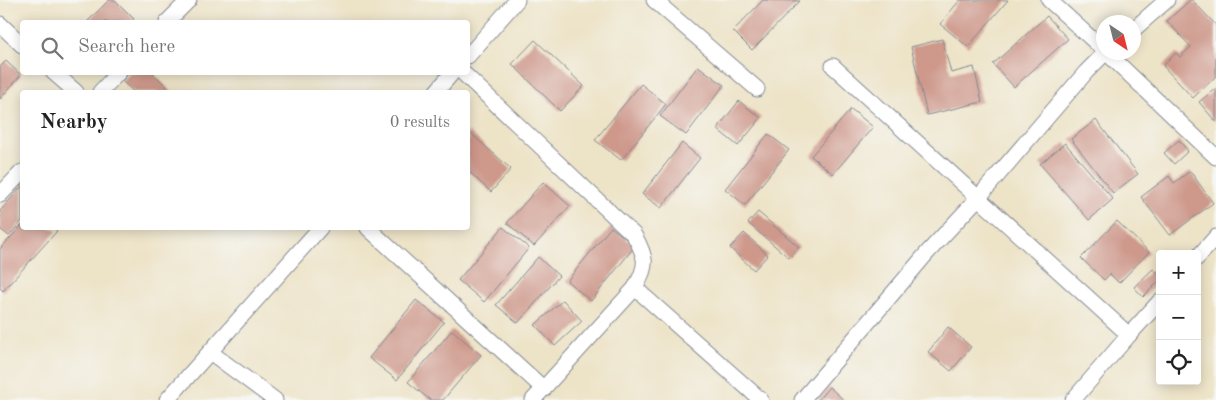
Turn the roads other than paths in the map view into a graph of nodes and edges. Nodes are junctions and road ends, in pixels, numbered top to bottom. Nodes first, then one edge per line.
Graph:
1 (189, 0) edge
2 (517, 0) edge
3 (654, 0) edge
4 (1049, 0) edge
5 (1167, 0) edge
6 (169, 20) edge
7 (1141, 23) edge
8 (0, 24) edge
9 (20, 43) edge
10 (1096, 43) edge
11 (470, 54) edge
12 (833, 66) dead end
13 (57, 75) edge
14 (116, 75) edge
15 (450, 75) edge
16 (465, 75) edge
17 (757, 89) dead end
18 (74, 90) edge
19 (102, 90) edge
20 (438, 90) edge
21 (1216, 157) edge
22 (20, 174) edge
23 (0, 196) edge
24 (978, 197) junction
25 (318, 230) edge
26 (370, 230) edge
27 (1216, 237) edge
28 (1201, 254) edge
29 (635, 288) junction
30 (1156, 306) edge
31 (1129, 336) junction
32 (210, 352) junction
33 (538, 395) edge
34 (167, 400) edge
35 (275, 400) edge
36 (762, 400) edge
37 (802, 400) edge
38 (1072, 400) edge

1 - 6 street
2 - 11 street
3 - 17 street
4 - 10 street
5 - 7 street
8 - 9 street
12 - 24 street
13 - 18 street
14 - 19 street
15 - 20 street
16 - 29 street
21 - 24 street
22 - 23 street
24 - 31 street
24 - 37 street
25 - 32 street
26 - 33 street
27 - 28 street
29 - 33 street
29 - 36 street
30 - 31 street
31 - 38 street
32 - 34 street
32 - 35 street

